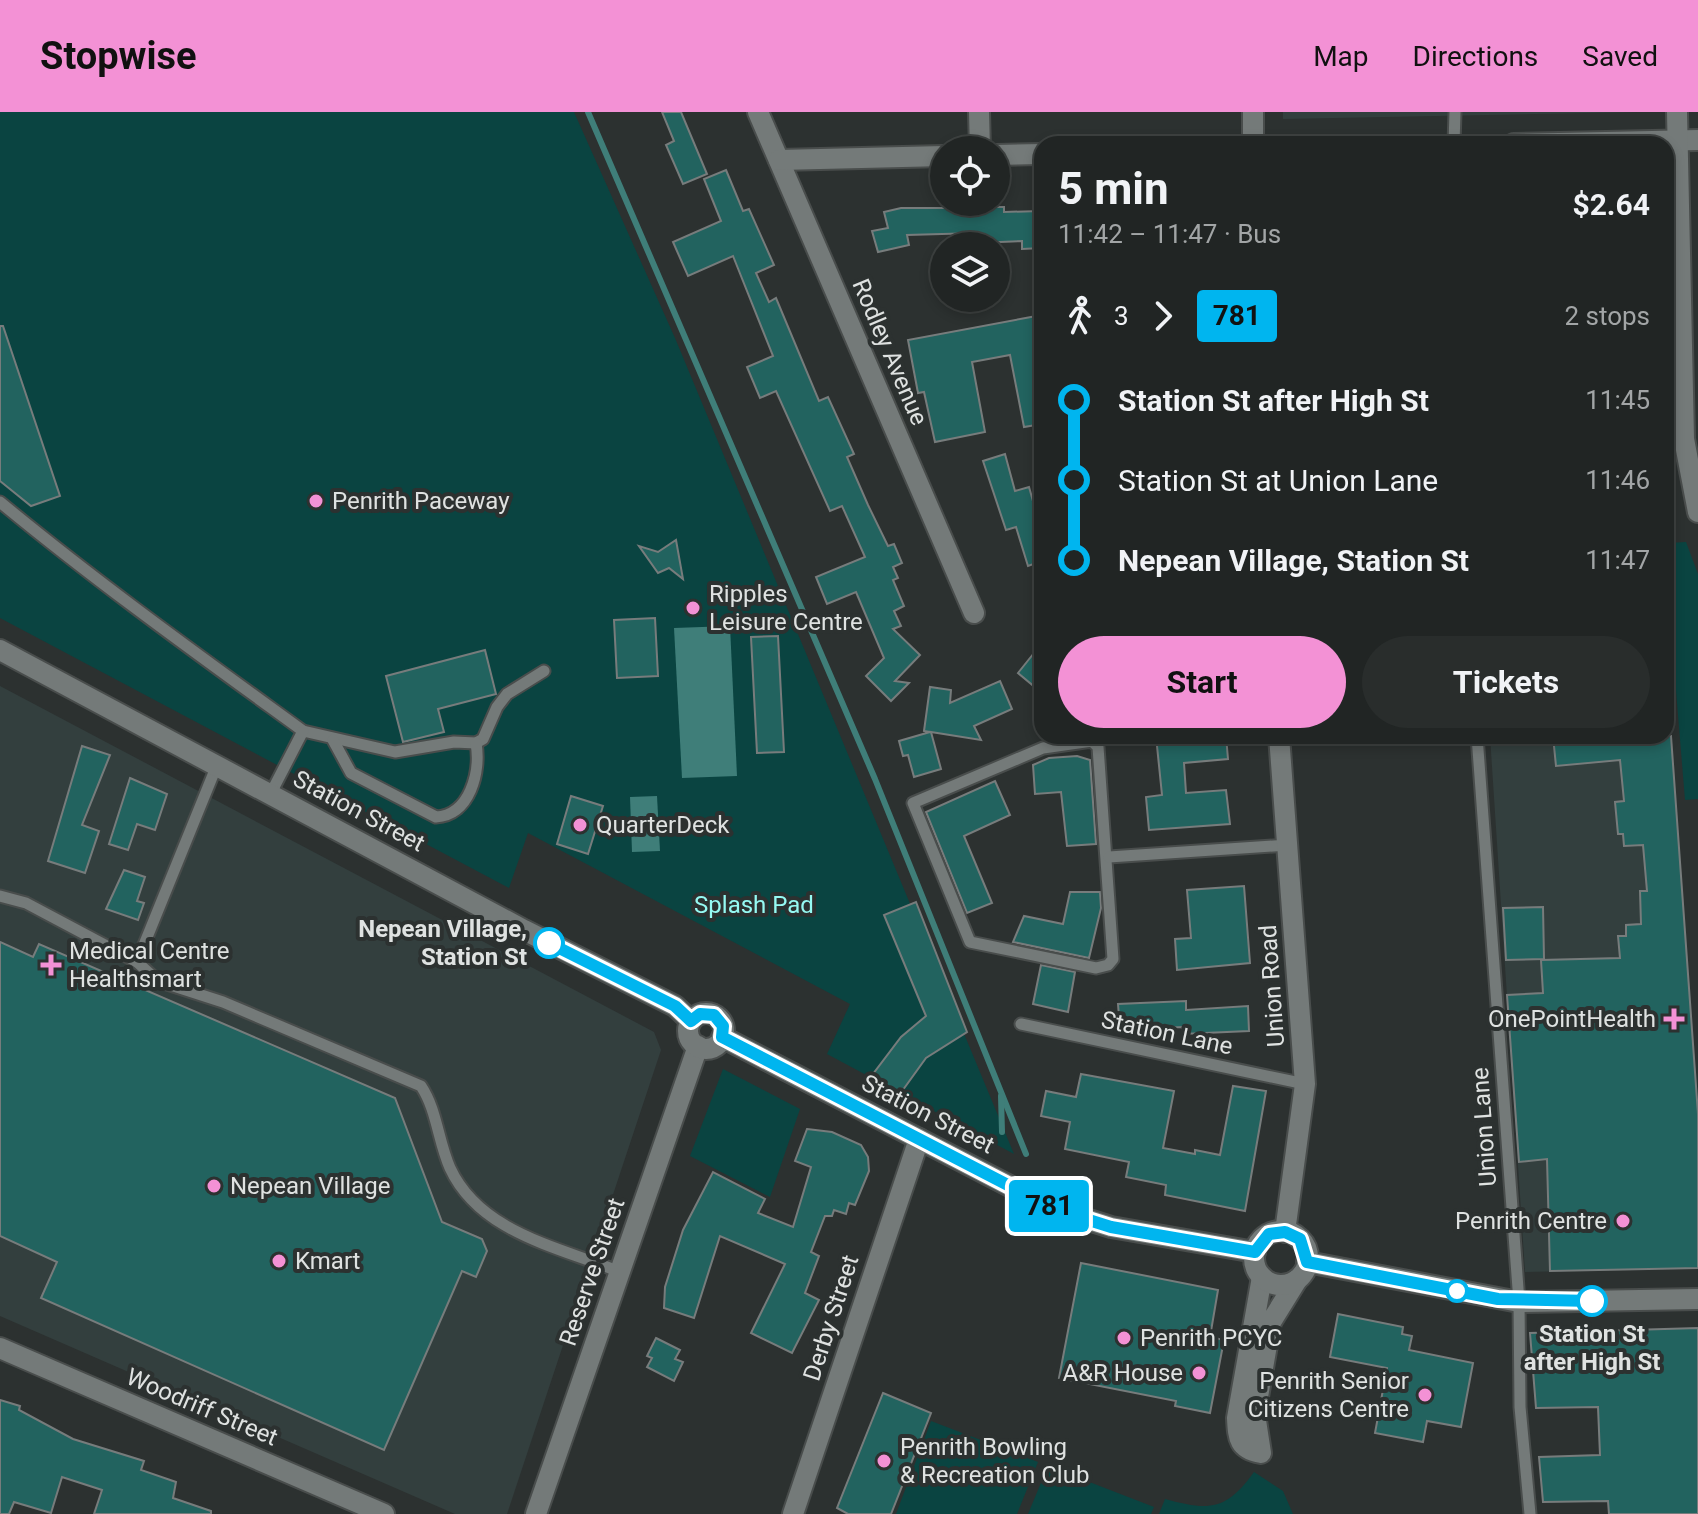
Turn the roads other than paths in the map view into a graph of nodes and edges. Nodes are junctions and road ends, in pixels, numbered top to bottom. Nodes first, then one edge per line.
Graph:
1 (758, 112) edge
2 (979, 112) edge
3 (1253, 112) edge
4 (1455, 112) edge
5 (1677, 112) edge
6 (980, 136) edge
7 (1253, 136) edge
8 (1454, 136) edge
9 (1688, 140) edge
10 (1034, 154) edge
11 (1010, 155) edge
12 (930, 156) edge
13 (779, 160) junction
14 (0, 502) edge
15 (1698, 512) edge
16 (974, 613) dead end
17 (0, 650) edge
18 (544, 671) dead end
19 (303, 731) junction
20 (333, 740) junction
21 (476, 743) junction
22 (1071, 744) edge
23 (1095, 744) edge
24 (1280, 744) edge
25 (1478, 744) edge
26 (217, 765) junction
27 (271, 793) junction
28 (1288, 845) junction
29 (1109, 857) junction
30 (0, 896) edge
31 (137, 962) junction
32 (691, 1021) junction
33 (1021, 1024) dead end
34 (722, 1037) junction
35 (698, 1046) junction
36 (1305, 1084) junction
37 (919, 1139) junction
38 (1285, 1232) junction
39 (1255, 1252) junction
40 (1302, 1271) junction
41 (620, 1272) junction
42 (1262, 1277) junction
43 (1698, 1299) edge
44 (1519, 1302) junction
45 (0, 1348) edge
46 (384, 1514) edge
47 (536, 1514) edge
48 (793, 1514) edge
49 (1530, 1514) edge

1 - 13 street, Rodley Avenue
2 - 6 street
3 - 7 street
4 - 8 lane
5 - 9 street
9 - 15 street
10 - 11 street
12 - 13 street
13 - 16 street, Rodley Avenue
14 - 19 lane
17 - 26 street, Station Street
18 - 21 lane
19 - 20 lane
19 - 27 lane
20 - 21 lane
20 - 21 lane
22 - 29 lane
23 - 29 lane
24 - 28 street, Union Road
25 - 44 lane, Union Lane
26 - 27 street, Station Street
26 - 31 lane
27 - 32 street, Station Street
28 - 29 lane
28 - 36 street, Union Road
30 - 31 lane
31 - 41 lane
32 - 34 street
32 - 35 street
33 - 36 lane, Station Lane
34 - 35 street
34 - 37 street, Station Street
35 - 41 street, Reserve Street
36 - 38 street, Union Road
37 - 39 street, Station Street
37 - 48 street, Derby Street
38 - 39 street
38 - 40 street
39 - 42 street
40 - 42 street
40 - 42 street
40 - 44 street
41 - 47 street, Reserve Street
43 - 44 street
44 - 49 lane, Union Lane
45 - 46 street, Woodriff Street

